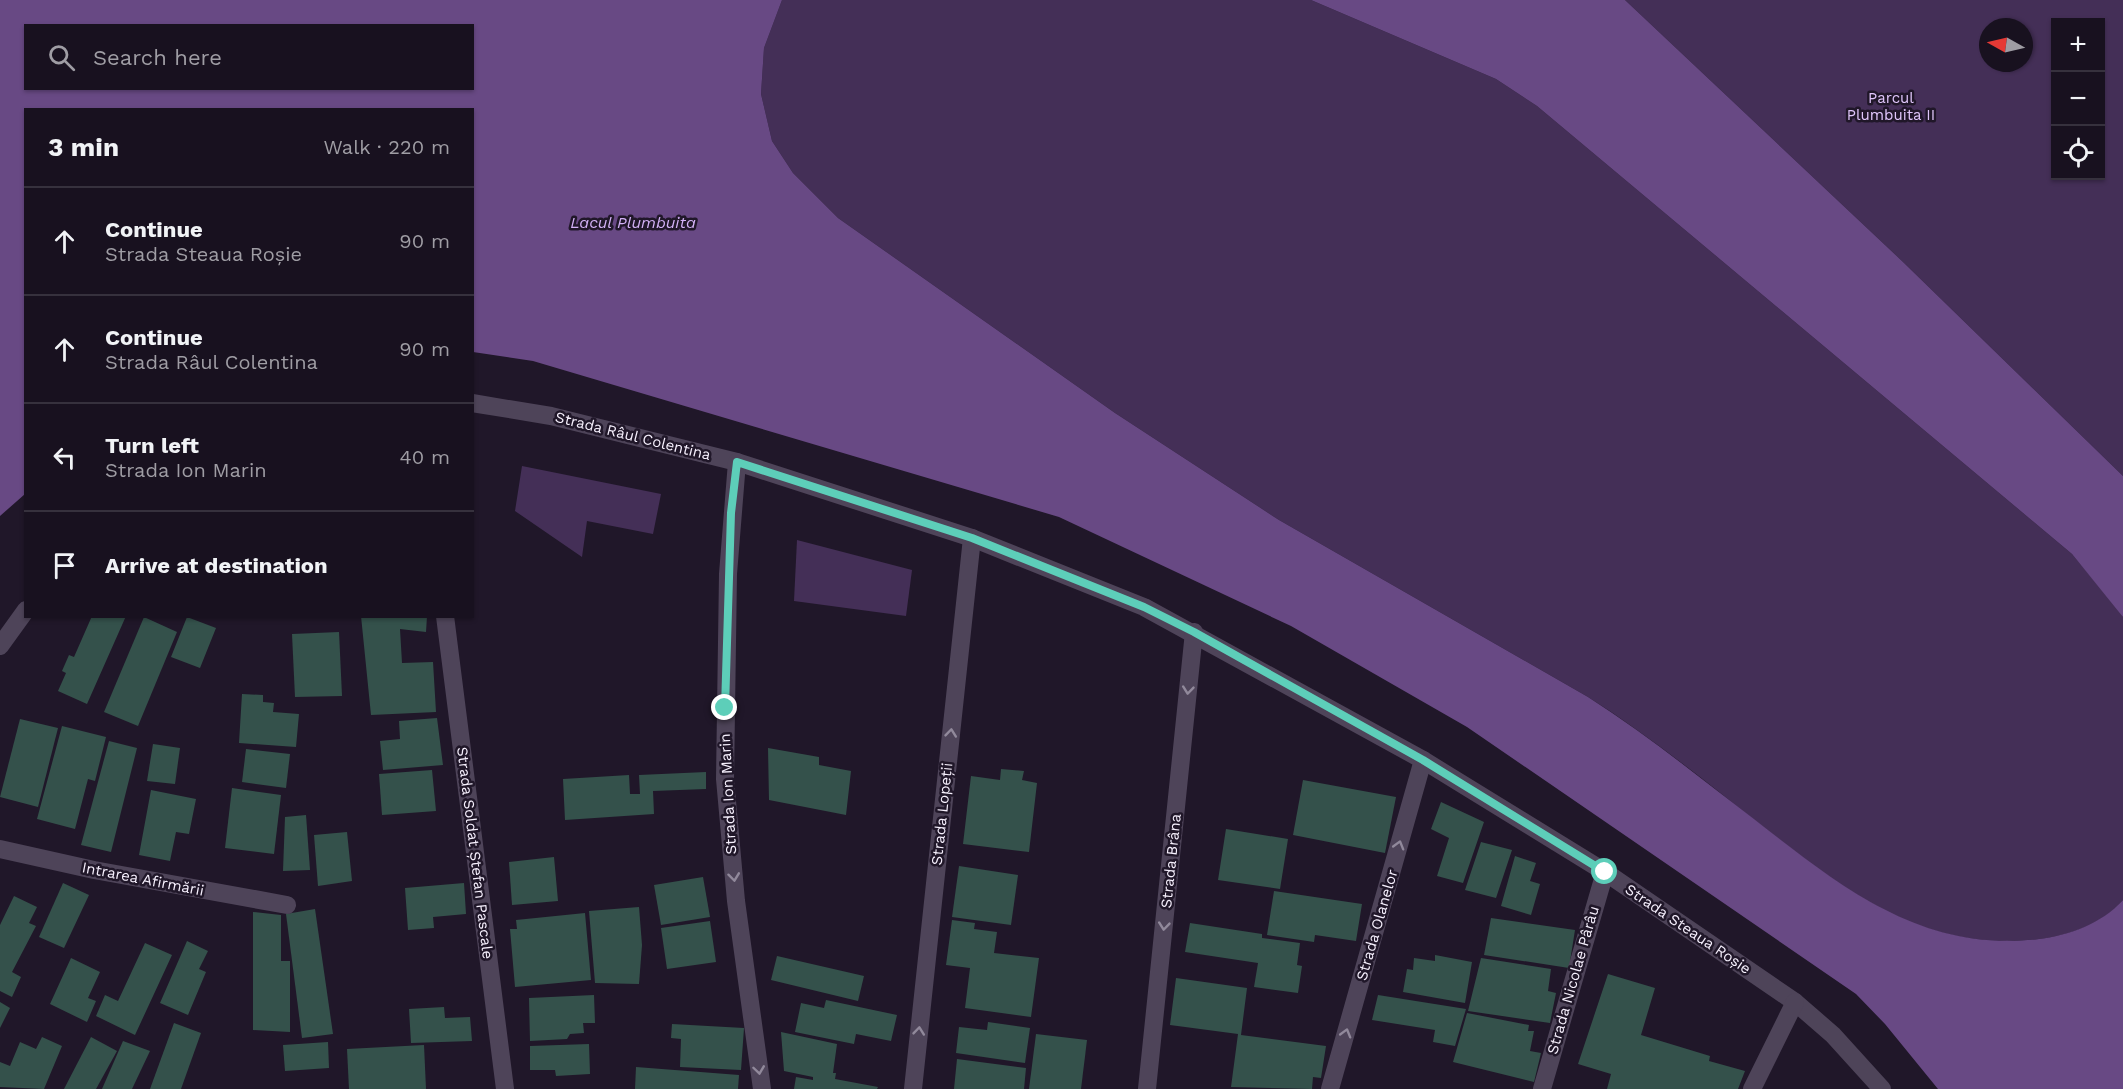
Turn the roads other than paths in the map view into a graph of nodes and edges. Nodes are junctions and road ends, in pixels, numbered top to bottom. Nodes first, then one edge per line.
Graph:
1 (474, 403) edge
2 (737, 462) junction
3 (972, 538) junction
4 (24, 613) edge
5 (445, 618) edge
6 (1194, 632) junction
7 (0, 646) edge
8 (1423, 760) junction
9 (0, 849) edge
10 (1605, 872) junction
11 (287, 905) dead end
12 (1795, 1002) junction
13 (505, 1089) edge
14 (762, 1089) edge
15 (913, 1089) edge
16 (1147, 1089) edge
17 (1330, 1089) edge
18 (1542, 1089) edge
19 (1752, 1089) edge
20 (1882, 1089) edge

1 - 2 street, Strada Râul Colentina
2 - 3 street, Strada Râul Colentina
2 -> 14 street, Strada Ion Marin
3 - 6 street, Strada Râul Colentina
15 -> 3 street, Strada Lopeții
4 - 7 street
5 - 13 street, Strada Soldat Ștefan Pascale
6 - 8 street, Strada Steaua Roșie
6 -> 16 street, Strada Brâna
8 - 10 street, Strada Steaua Roșie
17 -> 8 street, Strada Olanelor
9 - 11 street, Intrarea Afirmării
10 - 12 street, Strada Steaua Roșie
10 - 18 street, Strada Nicolae Pârâu
12 - 19 street
12 - 20 street, Strada Steaua Roșie

